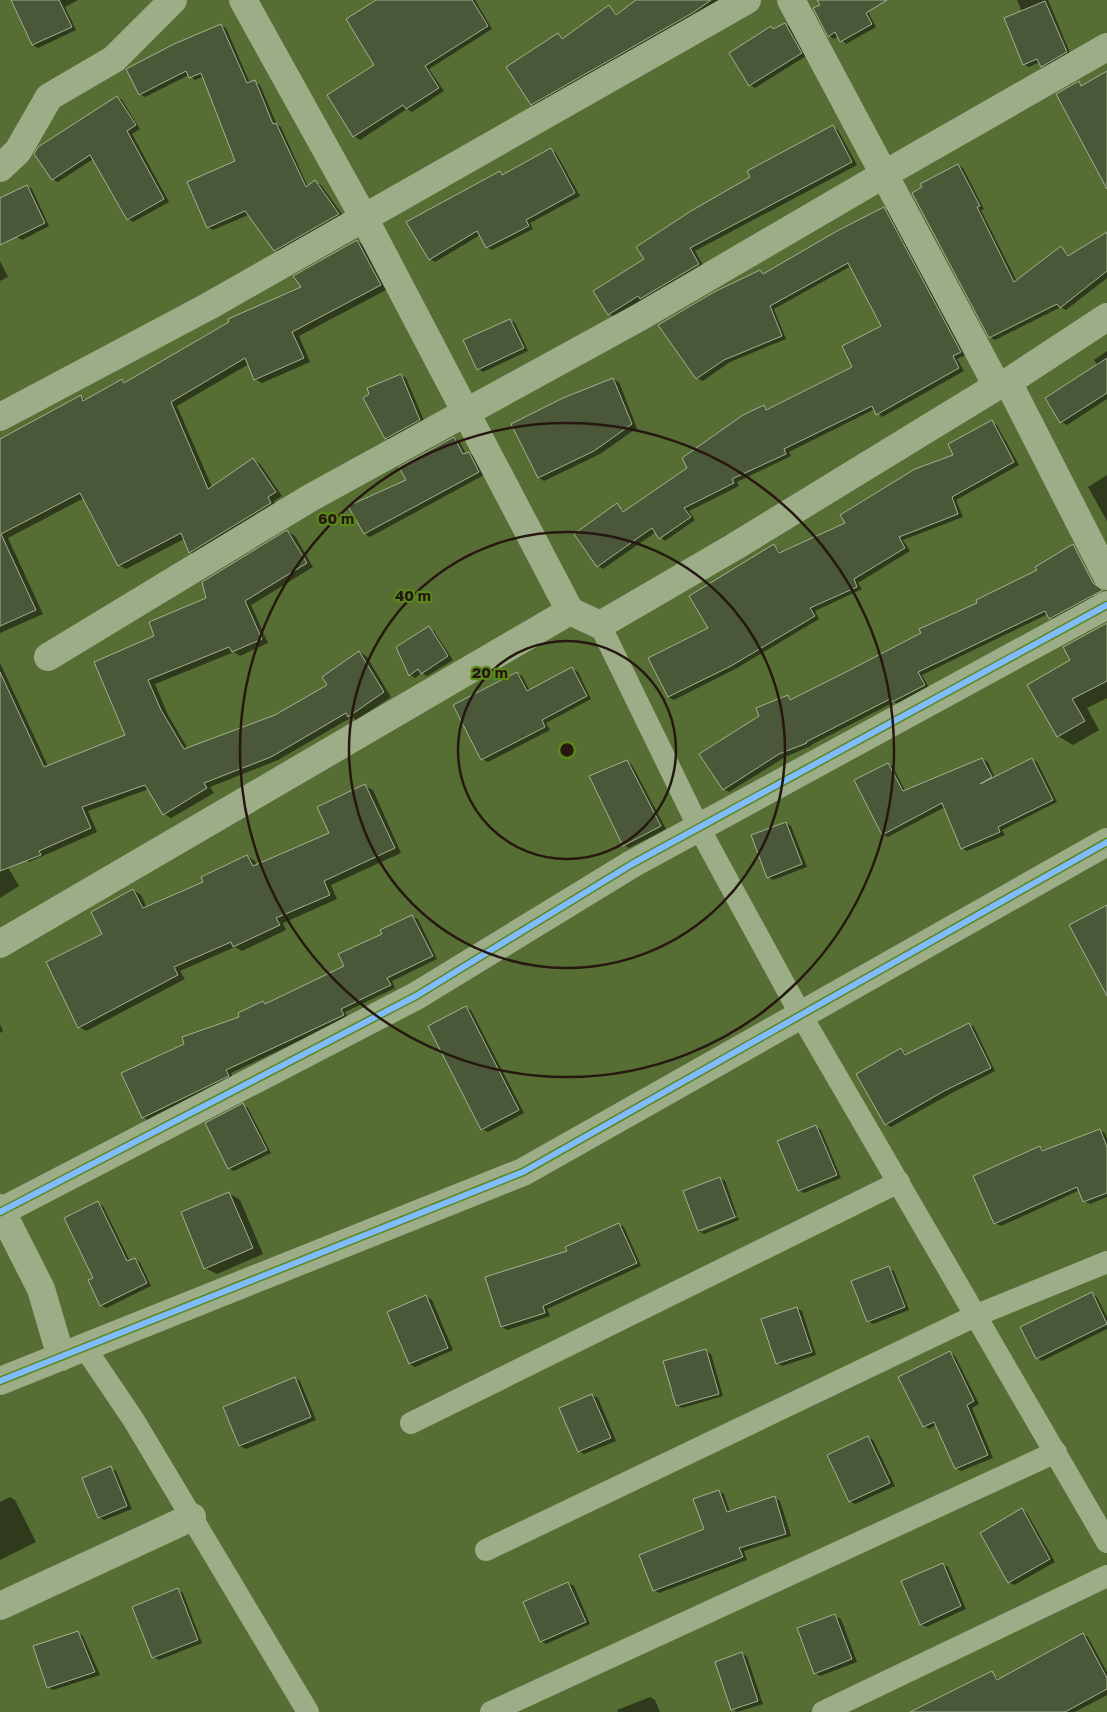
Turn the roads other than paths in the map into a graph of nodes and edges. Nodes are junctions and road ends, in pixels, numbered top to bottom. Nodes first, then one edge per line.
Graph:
1 (173, 0) edge
2 (243, 0) edge
3 (747, 0) edge
4 (791, 0) edge
5 (1107, 47) edge
6 (0, 168) edge
7 (882, 175) junction
8 (364, 218) junction
9 (1107, 317) edge
10 (1002, 384) junction
11 (467, 413) junction
12 (0, 417) edge
13 (1107, 576) edge
14 (1107, 605) edge
15 (570, 611) junction
16 (600, 625) junction
17 (48, 656) dead end
18 (698, 828) junction
19 (1107, 842) edge
20 (0, 944) edge
21 (801, 1014) junction
22 (899, 1182) junction
23 (1, 1210) edge
24 (1107, 1262) edge
25 (977, 1315) junction
26 (73, 1352) junction
27 (0, 1381) edge
28 (411, 1423) dead end
29 (1056, 1452) junction
30 (192, 1517) junction
31 (1107, 1542) edge
32 (486, 1550) dead end
33 (1107, 1576) edge
34 (0, 1606) edge
35 (308, 1712) edge
36 (491, 1712) edge
37 (823, 1712) edge

1 - 6 street
2 - 8 street
3 - 8 street
4 - 7 street
5 - 7 street
7 - 10 street
7 - 11 street
8 - 11 street
8 - 12 street
9 - 10 street
10 - 13 street
10 - 16 street
11 - 15 street
11 - 17 street
14 - 18 street
15 - 16 street
15 - 20 street
16 - 18 lane
18 - 21 lane
18 - 23 street
19 - 21 street
21 - 22 lane
21 - 26 street
22 - 25 lane
22 - 28 lane
23 - 26 street
24 - 25 lane
25 - 29 lane
25 - 32 lane
26 - 27 street
26 - 30 lane
29 - 31 lane
29 - 36 lane
30 - 34 street
30 - 35 lane
33 - 37 lane

